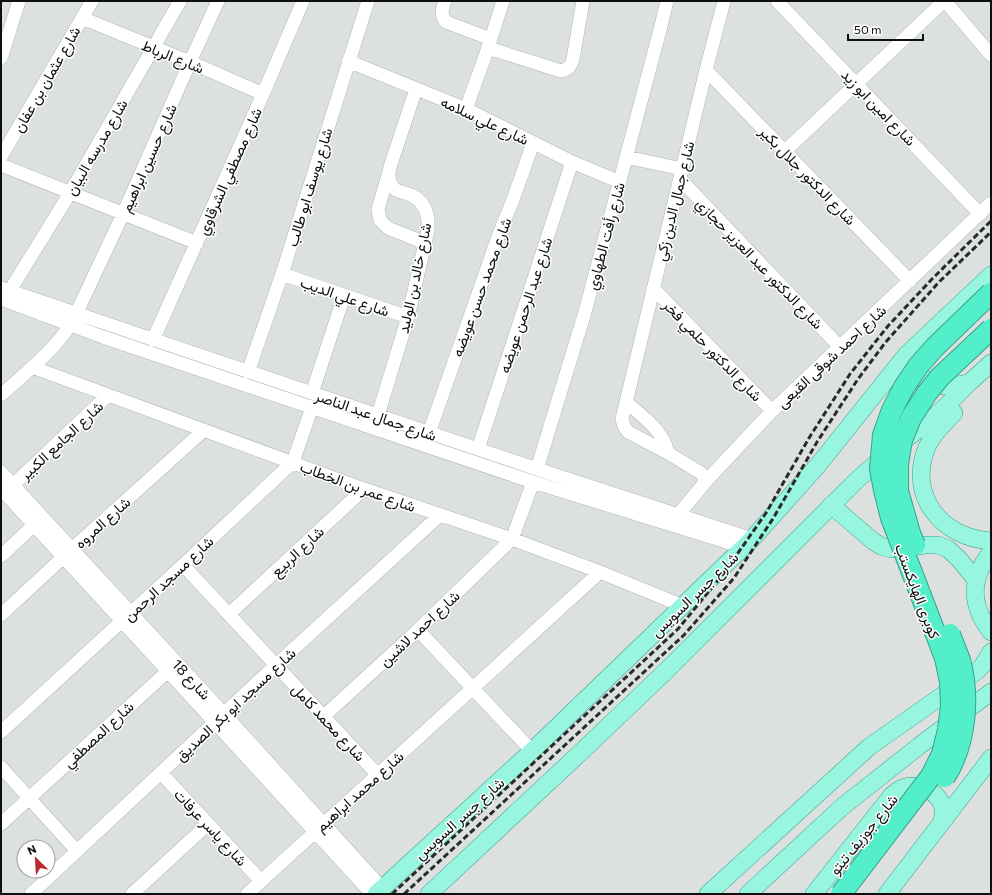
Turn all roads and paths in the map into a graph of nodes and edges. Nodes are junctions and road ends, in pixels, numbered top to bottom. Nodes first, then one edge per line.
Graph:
1 (19, 1) edge
2 (92, 1) edge
3 (180, 1) edge
4 (218, 1) edge
5 (303, 1) edge
6 (368, 1) edge
7 (445, 1) edge
8 (503, 1) edge
9 (583, 1) edge
10 (667, 1) edge
11 (724, 1) edge
12 (778, 1) edge
13 (944, 1) edge
14 (82, 18) junction
15 (490, 44) junction
16 (154, 48) junction
17 (991, 55) edge
18 (1, 58) edge
19 (348, 61) junction
20 (190, 62) junction
21 (706, 70) junction
22 (856, 83) junction
23 (416, 89) junction
24 (263, 94) junction
25 (466, 109) junction
26 (533, 142) junction
27 (785, 151) junction
28 (1, 157) edge
29 (626, 157) junction
30 (572, 162) junction
31 (1, 165) edge
32 (681, 174) junction
33 (388, 175) junction
34 (620, 182) junction
35 (70, 192) junction
36 (991, 203) edge
37 (123, 214) junction
38 (980, 214) junction
39 (197, 243) junction
40 (425, 243) junction
41 (282, 274) junction
42 (991, 275) edge
43 (910, 281) junction
44 (653, 288) junction
45 (991, 293) edge
46 (6, 295) edge
47 (344, 296) junction
48 (1, 312) edge
49 (408, 317) junction
50 (73, 319) junction
51 (991, 329) edge
52 (153, 340) junction
53 (840, 347) junction
54 (906, 355) junction
55 (991, 363) edge
56 (32, 367) junction
57 (248, 372) junction
58 (991, 375) edge
59 (969, 383) junction
60 (312, 393) junction
61 (1, 395) edge
62 (108, 395) junction
63 (869, 400) junction
64 (626, 402) junction
65 (312, 407) junction
66 (772, 411) junction
67 (378, 415) junction
68 (204, 430) junction
69 (429, 432) junction
70 (914, 432) junction
71 (478, 449) junction
72 (668, 453) junction
73 (293, 462) junction
74 (537, 469) junction
75 (1, 472) edge
76 (707, 480) junction
77 (533, 482) junction
78 (364, 489) junction
79 (5, 491) edge
80 (831, 505) junction
81 (440, 515) junction
82 (678, 515) junction
83 (34, 525) junction
84 (512, 539) junction
85 (991, 541) edge
86 (747, 543) junction
87 (991, 552) edge
88 (68, 553) junction
89 (1, 556) edge
90 (183, 565) junction
91 (600, 572) junction
92 (976, 580) junction
93 (683, 606) junction
94 (229, 614) junction
95 (1, 615) edge
96 (126, 617) junction
97 (418, 630) junction
98 (991, 632) edge
99 (991, 652) edge
100 (276, 665) junction
101 (168, 671) junction
102 (473, 688) junction
103 (991, 692) edge
104 (324, 716) junction
105 (220, 718) junction
106 (1, 732) edge
107 (532, 751) junction
108 (991, 758) edge
109 (1, 767) edge
110 (161, 773) junction
111 (377, 774) junction
112 (29, 798) junction
113 (942, 821) junction
114 (1, 824) edge
115 (208, 824) junction
116 (319, 827) junction
117 (77, 851) junction
118 (261, 880) junction
119 (377, 892) edge
120 (31, 894) edge
121 (132, 894) edge
122 (247, 894) edge
123 (429, 894) edge
124 (708, 894) edge
125 (748, 894) edge
126 (814, 894) edge
127 (841, 894) edge
128 (859, 894) edge
129 (887, 894) edge

1 - 18 street
2 - 14 street, شارع عثمان بن عفان
3 - 16 street, شارع مدرسه البيان
4 - 20 street, شارع حسين ابراهيم
5 - 24 street, شارع مصطفي الشرقاوي
6 - 19 street, شارع يوسف ابو طالب
7 - 15 street
8 - 15 street
9 - 15 street
10 - 29 street, شارع رأفت الطهاوي
11 - 21 street, شارع جمال الدين زكي
12 - 22 street, شارع امين ابو زيد
13 - 17 street
13 - 22 street
14 - 16 street, شارع الرباط
14 - 28 street, شارع عثمان بن عفان
15 - 25 street
16 - 20 street, شارع الرباط
16 - 35 street, شارع مدرسه البيان
19 - 23 street, شارع علي سلامه
19 - 41 street, شارع يوسف ابو طالب
20 - 24 street, شارع الرباط
20 - 37 street, شارع حسين ابراهيم
21 - 27 street, شارع الدكتور جلال بكير
21 - 32 street, شارع جمال الدين زكي
22 - 27 street
22 - 38 street, شارع امين ابو زيد
23 - 25 street, شارع علي سلامه
23 - 33 street
24 - 39 street, شارع مصطفي الشرقاوي
25 - 26 street, شارع علي سلامه
26 - 30 street, شارع علي سلامه
26 - 69 street, شارع محمد حسن عويضه
27 - 43 street, شارع الدكتور جلال بكير
29 - 32 street
29 - 34 street, شارع رأفت الطهاوي
30 - 34 street, شارع علي سلامه
30 - 71 street, شارع عبد الرحمن عويضه
31 - 35 street
32 - 44 street, شارع جمال الدين زكي
32 - 53 street, شارع الدكتور عبد العزيز حجازي
33 - 40 street, شارع خالد بن الوليد
33 - 40 street
34 - 74 street, شارع رأفت الطهاوي
35 - 37 street
35 - 46 street, شارع مدرسه البيان
36 - 38 street, شارع احمد شوقى القيعى
37 - 39 street
37 - 50 street, شارع حسين ابراهيم
38 - 43 street, شارع احمد شوقى القيعى
39 - 52 street, شارع مصطفي الشرقاوي
40 - 49 street, شارع خالد بن الوليد
41 - 47 street, شارع علي الديب
41 - 57 street, شارع يوسف ابو طالب
42 - 54 main road, شارع جسر السويس
43 - 53 street, شارع احمد شوقى القيعى
44 - 64 street, شارع جمال الدين زكي
44 - 66 street, شارع الدكتور حلمي فخر
45 - 127 highway, كوبرى الهايكستب, bridge
46 - 48 street, شارع مدرسه البيان
46 - 50 street, شارع جمال عبد الناصر
47 - 49 street, شارع علي الديب
47 - 60 street
49 - 67 street, شارع خالد بن الوليد
50 - 52 street, شارع جمال عبد الناصر
50 - 56 street, شارع حسين ابراهيم
50 - 65 street, شارع جمال عبد الناصر
51 - 128 highway, كوبرى الهايكستب, bridge
52 - 57 street, شارع جمال عبد الناصر
53 - 66 street, شارع احمد شوقى القيعى
54 - 59 main road
54 - 63 main road, شارع جسر السويس
55 - 59 main road
56 - 61 street, شارع حسين ابراهيم
56 - 62 street, شارع عمر بن الخطاب
57 - 60 street, شارع جمال عبد الناصر
58 - 85 main road
59 - 70 main road
60 - 67 street, شارع جمال عبد الناصر
62 - 68 street, شارع عمر بن الخطاب
62 - 79 street, شارع الجامع الكبير
63 - 70 main road
63 - 86 main road, شارع جسر السويس
64 - 72 street
64 - 72 street, شارع جمال الدين زكي
65 - 73 street, شارع مسجد الرحمن
65 - 77 street, شارع جمال عبد الناصر
66 - 76 street, شارع احمد شوقى القيعى
67 - 69 street, شارع جمال عبد الناصر
68 - 73 street, شارع عمر بن الخطاب
68 - 88 street, شارع المروه
69 - 71 street, شارع جمال عبد الناصر
70 - 80 main road
71 - 74 street, شارع جمال عبد الناصر
72 - 76 street, شارع جمال الدين زكي
73 - 78 street, شارع عمر بن الخطاب
73 - 90 street, شارع مسجد الرحمن
74 - 82 street, شارع جمال عبد الناصر
75 - 79 street, شارع 18
76 - 82 street, شارع احمد شوقى القيعى
77 - 84 street
77 - 86 street, شارع جمال عبد الناصر
78 - 81 street, شارع عمر بن الخطاب
78 - 94 street, شارع الربيع
79 - 83 street, شارع 18
79 - 88 street, شارع 18
80 - 92 main road
80 - 123 main road
81 - 84 street, شارع عمر بن الخطاب
81 - 100 street, شارع مسجد ابو بكر الصديق
82 - 86 street, شارع جمال عبد الناصر
83 - 88 street, شارع 18
83 - 89 street
84 - 91 street, شارع عمر بن الخطاب
84 - 97 street, شارع احمد لاشين
86 - 93 main road, شارع جسر السويس
87 - 92 main road
88 - 95 street, شارع المروه
88 - 96 street, شارع 18
90 - 94 street, شارع محمد كامل
90 - 96 street, شارع مسجد الرحمن
91 - 93 street, شارع عمر بن الخطاب
91 - 102 street, شارع محمد ابراهيم
92 - 98 main road
93 - 107 main road, شارع جسر السويس
94 - 100 street, شارع محمد كامل
96 - 101 street, شارع 18
96 - 105 street, شارع 18
96 - 106 street, شارع مسجد الرحمن
97 - 102 street
97 - 104 street, شارع احمد لاشين
99 - 124 main road
100 - 104 street, شارع محمد كامل
100 - 105 street, شارع مسجد ابو بكر الصديق
101 - 105 street, شارع 18
101 - 112 street, شارع المصطفي
102 - 107 street
102 - 111 street, شارع محمد ابراهيم
103 - 125 main road
104 - 111 street, شارع محمد كامل
105 - 110 street, شارع مسجد ابو بكر الصديق
105 - 116 street, شارع 18
107 - 119 main road, شارع جسر السويس
108 - 113 main road
109 - 112 street
110 - 115 street, شارع ياسر عرفات
110 - 117 street, شارع مسجد ابو بكر الصديق
111 - 116 street, شارع محمد ابراهيم
112 - 114 street, شارع المصطفي
112 - 117 street
113 - 126 main road, شارع جوزيف تيتو
113 - 129 main road
115 - 118 street, شارع ياسر عرفات
115 - 121 street
116 - 118 street, شارع محمد ابراهيم
116 - 119 street, شارع 18
117 - 120 street, شارع مسجد ابو بكر الصديق
118 - 122 street, شارع محمد ابراهيم

